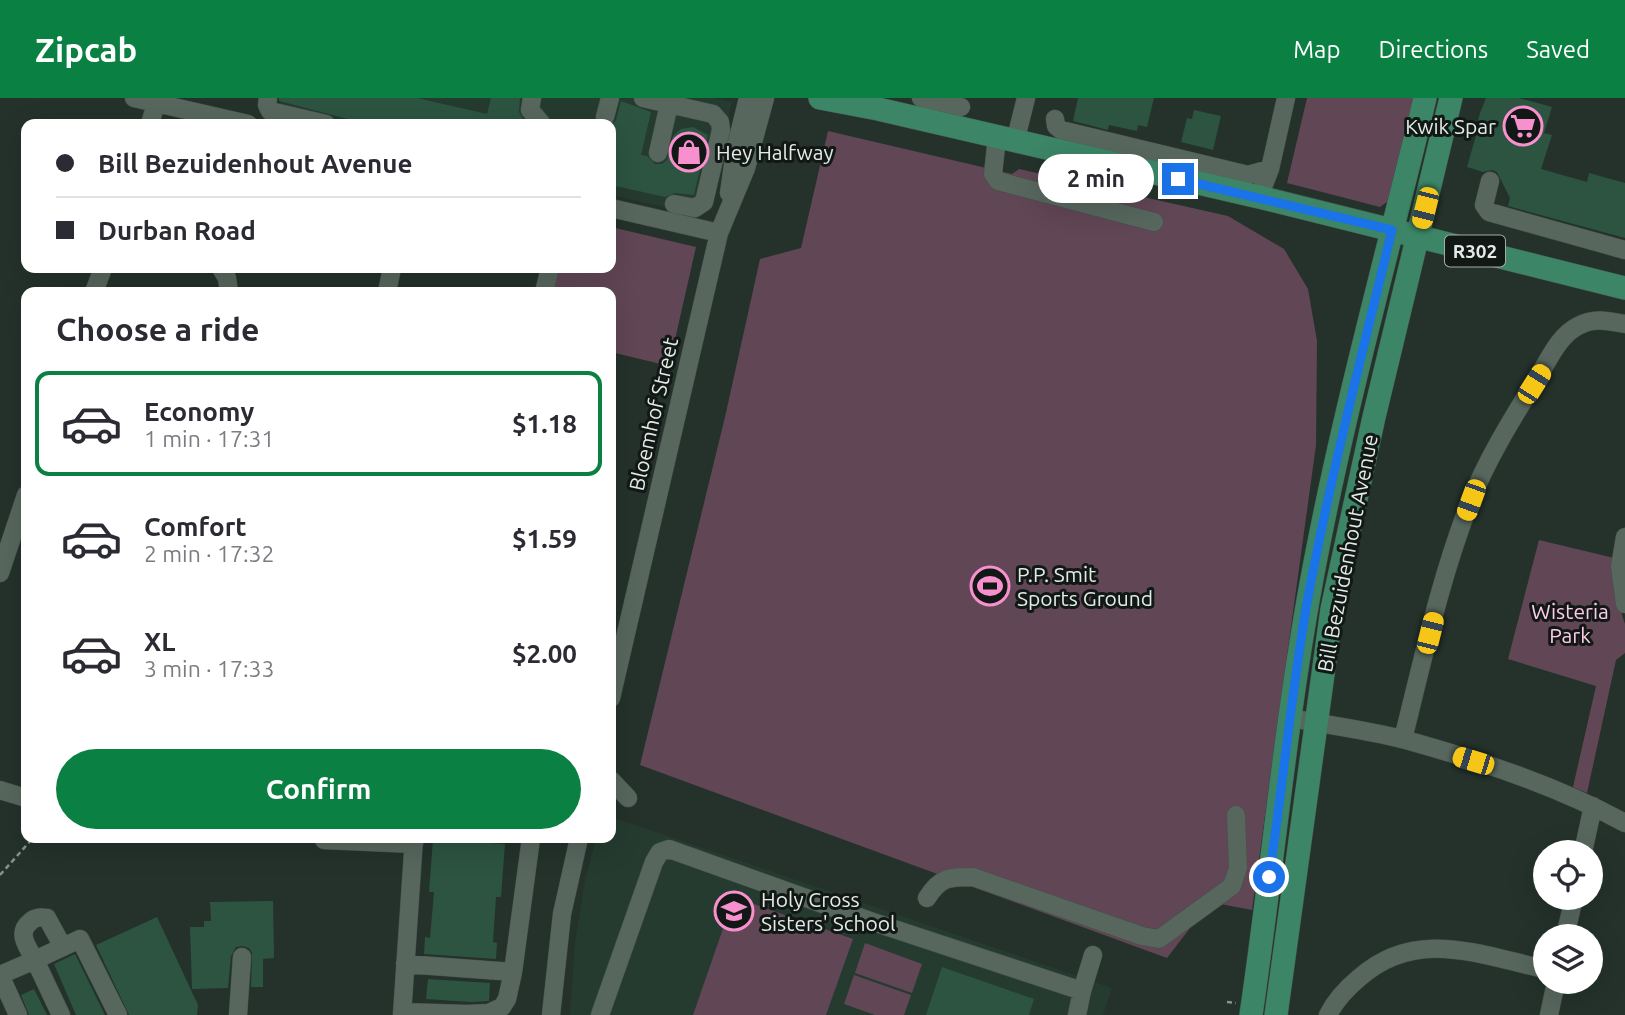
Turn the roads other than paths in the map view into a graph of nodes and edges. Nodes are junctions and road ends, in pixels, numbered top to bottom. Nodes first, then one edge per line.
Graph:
1 (134, 98) edge
2 (532, 98) edge
3 (610, 98) edge
4 (643, 98) edge
5 (748, 98) edge
6 (765, 98) edge
7 (820, 98) edge
8 (921, 98) edge
9 (1026, 98) edge
10 (1286, 98) edge
11 (1425, 98) edge
12 (1451, 98) edge
13 (156, 103) junction
14 (669, 104) junction
15 (270, 105) edge
16 (961, 107) dead end
17 (605, 117) dead end
18 (151, 119) edge
19 (226, 119) edge
20 (311, 119) edge
21 (538, 119) edge
22 (1055, 119) dead end
23 (1006, 139) junction
24 (658, 153) dead end
25 (1270, 169) junction
26 (1490, 181) dead end
27 (1259, 197) junction
28 (674, 204) dead end
29 (616, 209) edge
30 (1154, 222) dead end
31 (721, 229) junction
32 (1392, 230) junction
33 (1418, 237) junction
34 (1625, 250) edge
35 (1625, 288) edge
36 (1625, 324) edge
37 (21, 510) edge
38 (1625, 537) edge
39 (0, 573) edge
40 (1625, 604) edge
41 (616, 677) edge
42 (1290, 718) junction
43 (1315, 722) junction
44 (1404, 739) junction
45 (616, 785) edge
46 (0, 790) edge
47 (21, 796) edge
48 (616, 796) edge
49 (1593, 806) junction
50 (1236, 815) dead end
51 (1625, 823) edge
52 (1586, 840) edge
53 (414, 843) edge
54 (530, 843) edge
55 (578, 843) edge
56 (927, 898) dead end
57 (63, 947) junction
58 (1093, 955) dead end
59 (242, 957) dead end
60 (35, 960) junction
61 (405, 964) junction
62 (1533, 966) edge
63 (513, 972) junction
64 (0, 975) edge
65 (1082, 991) junction
66 (1553, 994) edge
67 (402, 1013) edge
68 (18, 1015) edge
69 (61, 1015) edge
70 (118, 1015) edge
71 (238, 1015) edge
72 (551, 1015) edge
73 (600, 1015) edge
74 (1077, 1015) edge
75 (1251, 1015) edge
76 (1276, 1015) edge
77 (1328, 1015) edge
78 (1549, 1015) edge

1 - 13 street
2 - 21 street
3 - 17 street
4 - 14 street
5 - 31 street, Bloemhof Street
6 - 31 street, Bloemhof Street
7 - 23 main road, R302
8 - 16 street
9 - 23 street
10 - 25 street
11 - 32 main road, Bill Bezuidenhout Avenue
12 - 33 main road, Bill Bezuidenhout Avenue
13 - 18 street
13 - 19 street
14 - 24 street
14 - 28 street
15 - 20 street
22 - 25 street
23 - 27 main road, R302
23 - 30 street
25 - 27 street
26 - 34 street
27 - 32 main road, R302
29 - 31 street
31 - 41 street, Bloemhof Street
32 - 33 main road, R302
32 - 42 main road, Bill Bezuidenhout Avenue
33 - 35 main road, R302
33 - 43 main road, Bill Bezuidenhout Avenue
36 - 44 street
37 - 39 street
38 - 40 street
42 - 43 street
42 - 75 main road, Bill Bezuidenhout Avenue
43 - 44 street
43 - 76 main road, Bill Bezuidenhout Avenue
44 - 49 street
45 - 48 street
46 - 47 street
49 - 51 street
49 - 52 street
50 - 56 street
53 - 61 street
54 - 63 street
55 - 72 street
57 - 60 street
57 - 60 street
57 - 70 street
58 - 65 street
59 - 71 street
60 - 64 street
60 - 69 street
61 - 63 street
61 - 67 street
62 - 77 street
63 - 67 street
64 - 68 street
65 - 73 street
65 - 74 street
66 - 78 street

